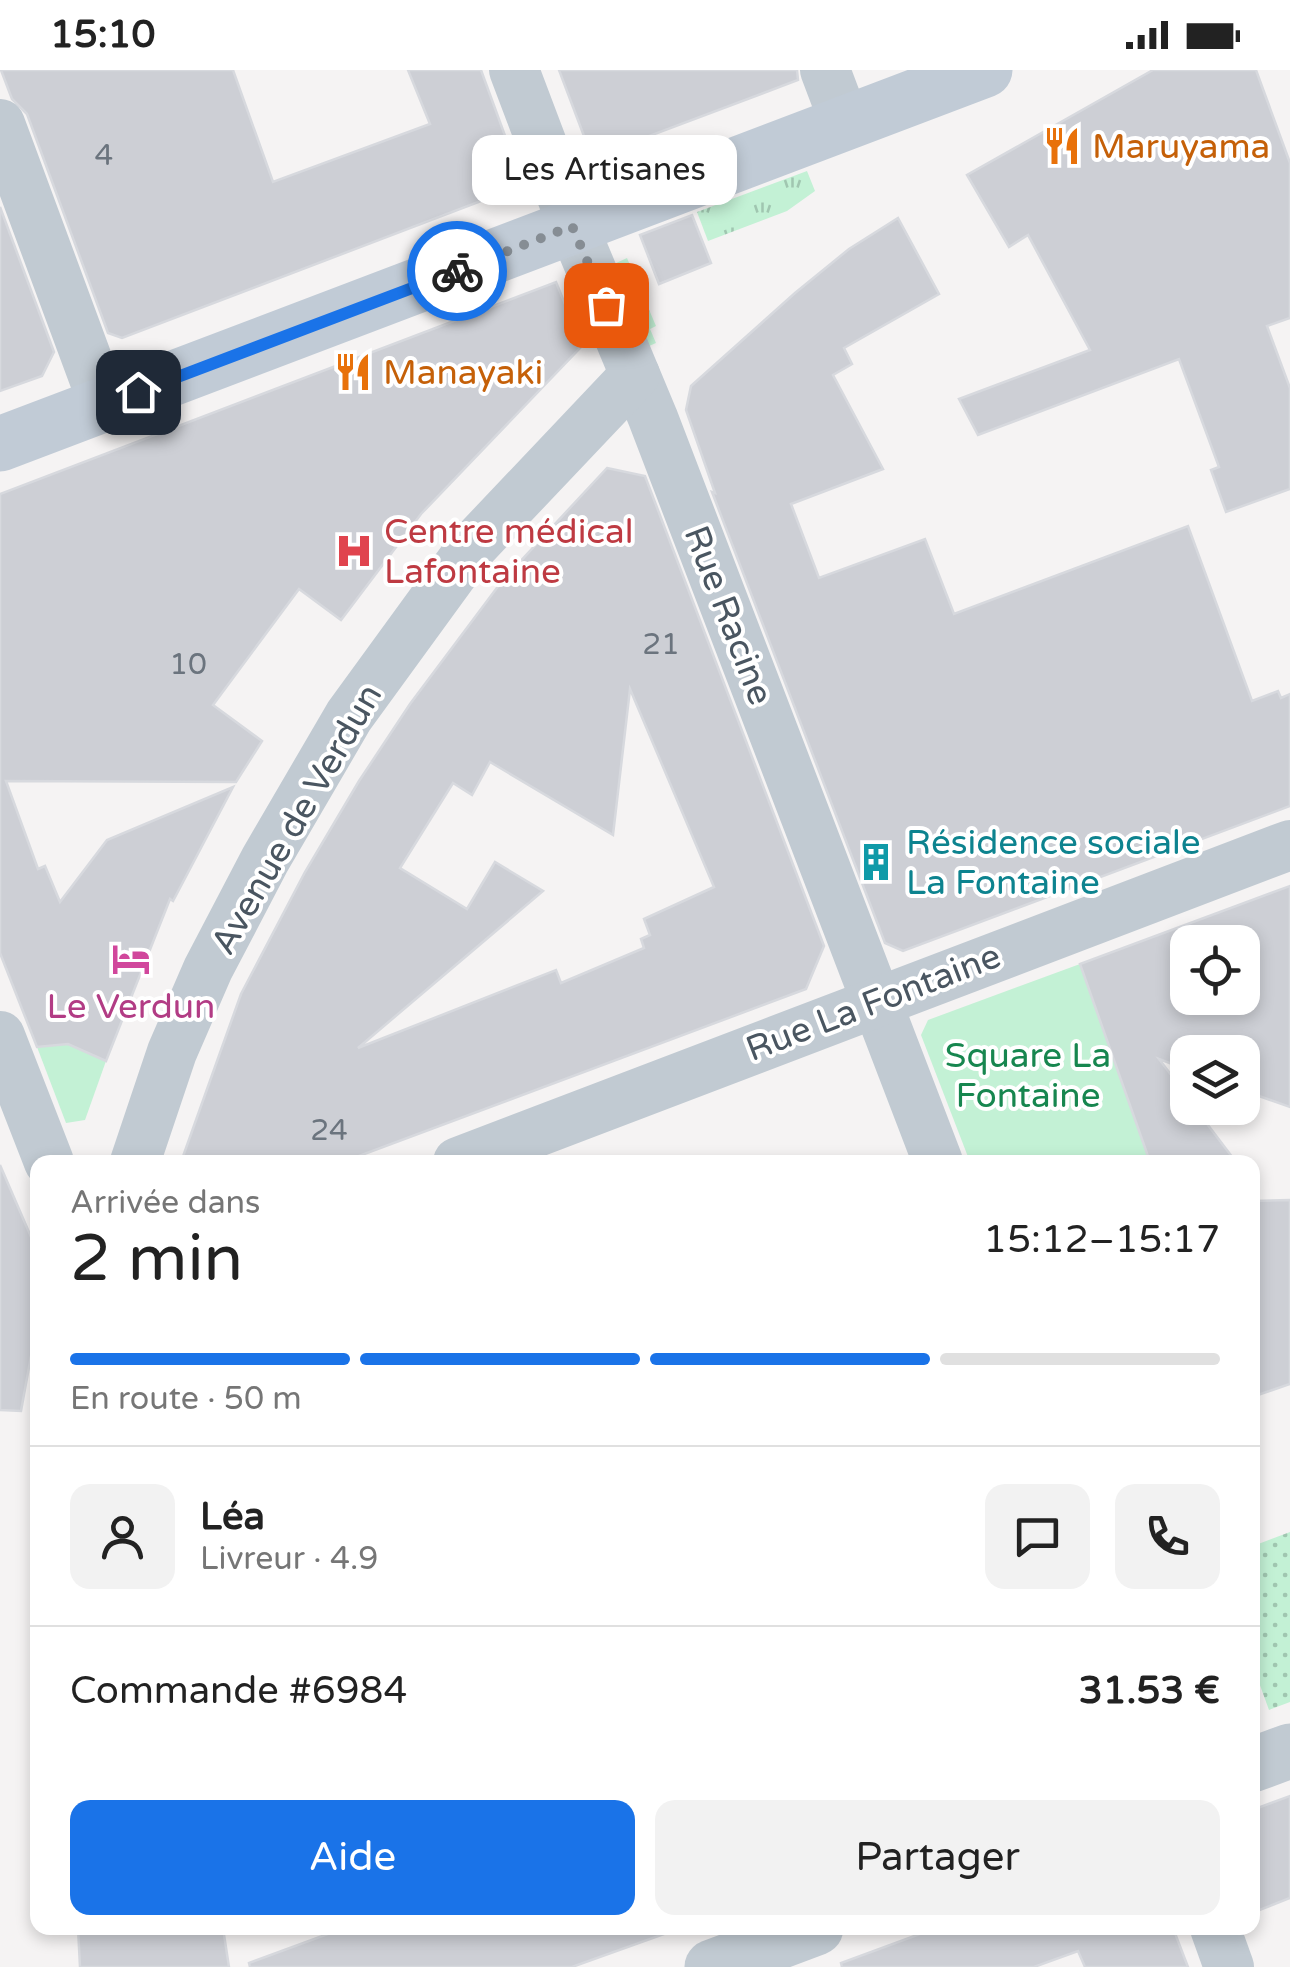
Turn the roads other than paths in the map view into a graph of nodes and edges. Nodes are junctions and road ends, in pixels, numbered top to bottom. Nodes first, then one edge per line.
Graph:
1 (514, 70) edge
2 (825, 70) edge
3 (985, 70) edge
4 (845, 123) junction
5 (0, 124) edge
6 (572, 226) junction
7 (634, 375) junction
8 (104, 406) junction
9 (0, 444) edge
10 (1290, 845) edge
11 (877, 1000) junction
12 (0, 1036) edge
13 (46, 1155) edge
14 (137, 1155) edge
15 (495, 1155) edge
16 (935, 1155) edge
17 (1290, 1751) edge
18 (1260, 1762) edge
19 (792, 1935) edge
20 (1218, 1935) edge
21 (712, 1967) edge
22 (1229, 1967) edge

1 - 6 street, Rue Racine
2 - 4 street
3 - 4 main road
4 - 6 main road
5 - 8 street
6 - 7 street, Rue Racine
6 - 8 main road
7 - 11 street, Rue Racine
7 - 14 street, Avenue de Verdun
8 - 9 main road
10 - 11 street, Rue La Fontaine
11 - 15 street, Rue La Fontaine
11 - 16 street, Rue Racine
12 - 13 street
17 - 18 street
19 - 21 street
20 - 22 street

